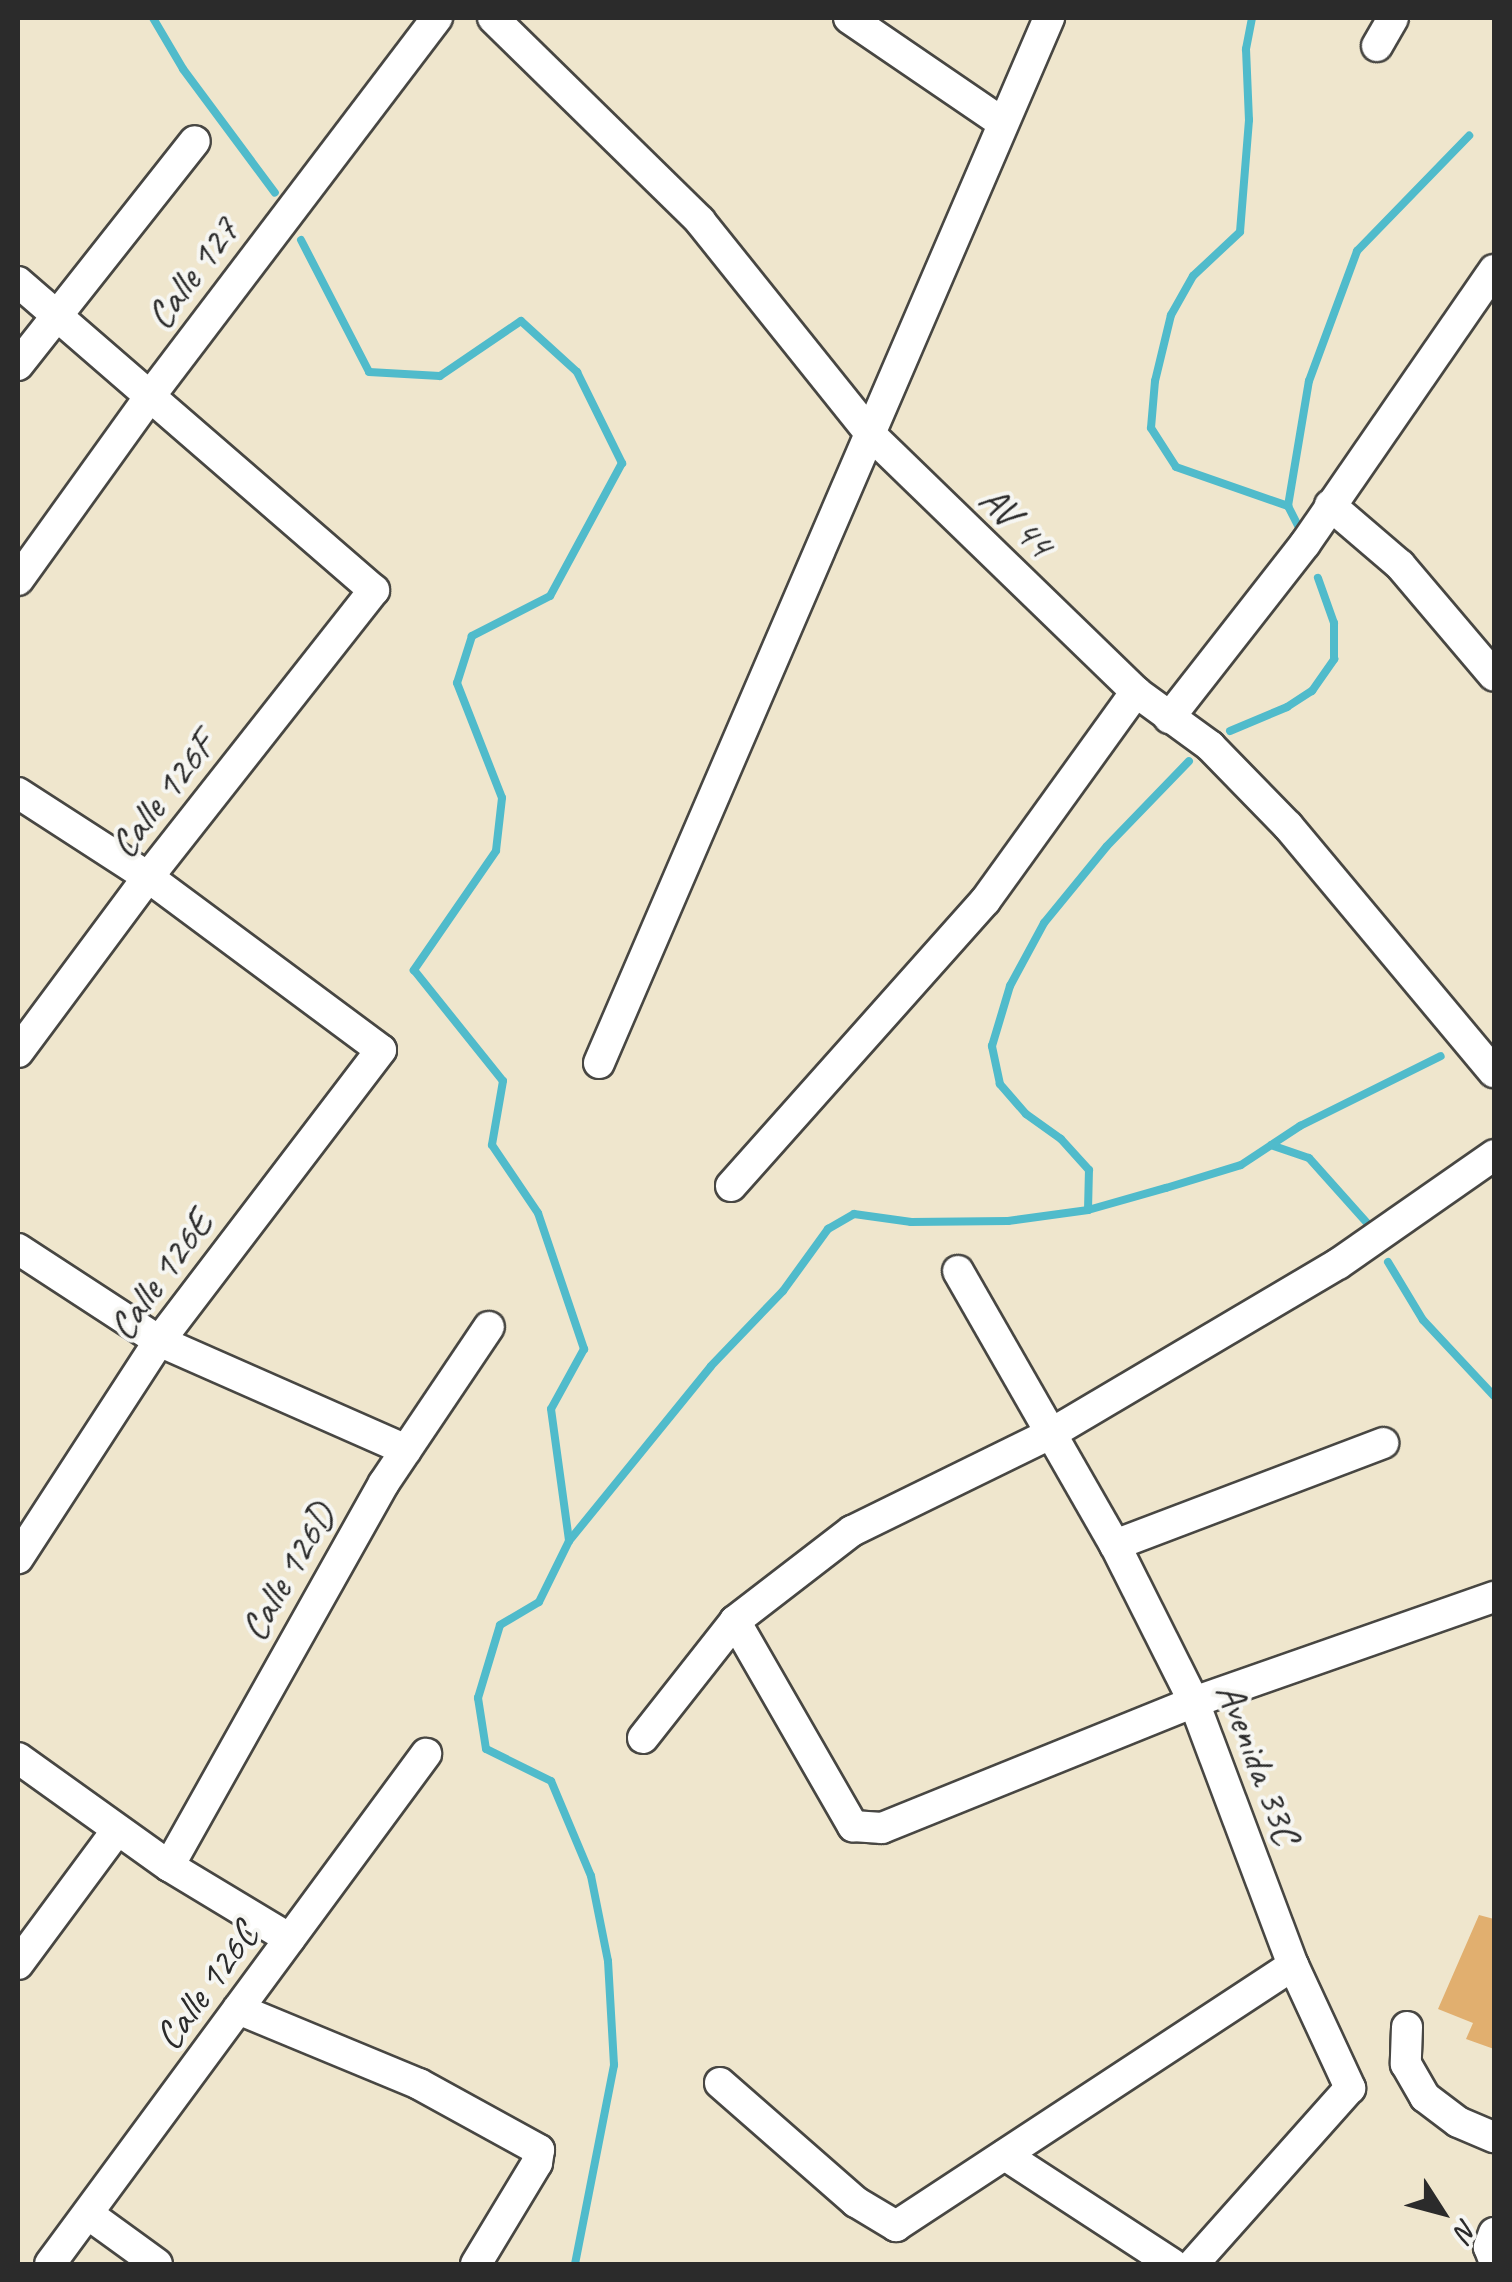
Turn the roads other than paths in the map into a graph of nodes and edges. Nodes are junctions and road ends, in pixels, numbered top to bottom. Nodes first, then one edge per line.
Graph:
1 (437, 18) edge
2 (493, 18) edge
3 (849, 18) edge
4 (1050, 18) edge
5 (1393, 18) edge
6 (1376, 46) dead end
7 (1003, 123) junction
8 (195, 140) dead end
9 (1494, 270) edge
10 (18, 282) edge
11 (56, 315) junction
12 (18, 365) edge
13 (150, 396) junction
14 (872, 436) junction
15 (1330, 505) junction
16 (18, 580) edge
17 (1494, 676) edge
18 (1136, 692) junction
19 (1169, 718) junction
20 (18, 793) edge
21 (148, 877) junction
22 (18, 1052) edge
23 (599, 1063) dead end
24 (1494, 1072) edge
25 (1494, 1154) edge
26 (732, 1186) dead end
27 (18, 1249) edge
28 (958, 1271) dead end
29 (489, 1326) dead end
30 (158, 1341) junction
31 (1052, 1433) junction
32 (1383, 1442) dead end
33 (406, 1450) junction
34 (1115, 1545) junction
35 (18, 1558) edge
36 (1494, 1597) edge
37 (734, 1621) junction
38 (1194, 1702) junction
39 (643, 1738) dead end
40 (426, 1754) dead end
41 (18, 1758) edge
42 (117, 1830) junction
43 (169, 1866) junction
44 (290, 1938) junction
45 (18, 1964) edge
46 (1293, 1965) junction
47 (238, 2009) junction
48 (1407, 2028) dead end
49 (720, 2083) dead end
50 (1494, 2137) edge
51 (1005, 2154) junction
52 (88, 2214) junction
53 (1494, 2233) edge
54 (1494, 2260) edge
55 (50, 2264) edge
56 (158, 2264) edge
57 (476, 2264) edge
58 (1172, 2264) edge
59 (1193, 2264) edge

1 - 13 street, Calle 127
2 - 14 street, AV 44
3 - 7 street
4 - 7 street
5 - 6 street
7 - 14 street
8 - 11 street
9 - 15 street
10 - 11 street
11 - 12 street
11 - 13 street
13 - 16 street, Calle 127
13 - 21 street, Calle 126F
14 - 18 street, AV 44
14 - 23 street
15 - 17 street
15 - 19 street
18 - 19 street, AV 44
18 - 26 street
19 - 24 street, AV 44
20 - 21 street
21 - 22 street, Calle 126F
21 - 30 street, Calle 126E
25 - 31 street
27 - 30 street
28 - 31 street, Avenida 33C
29 - 33 street, Calle 126D
30 - 33 street
30 - 35 street, Calle 126E
31 - 34 street, Avenida 33C
31 - 37 street
32 - 34 street
33 - 43 street, Calle 126D
34 - 38 street, Avenida 33C
36 - 38 street
37 - 38 street
37 - 39 street
38 - 46 street, Avenida 33C
40 - 44 street, Calle 126C
41 - 42 street
42 - 43 street
42 - 45 street
43 - 44 street
44 - 47 street, Calle 126C
46 - 51 street
46 - 59 street, Avenida 33C
47 - 52 street, Calle 126C
47 - 57 street
48 - 50 street
49 - 51 street
51 - 58 street
52 - 55 street, Calle 126C
52 - 56 street
53 - 54 street

